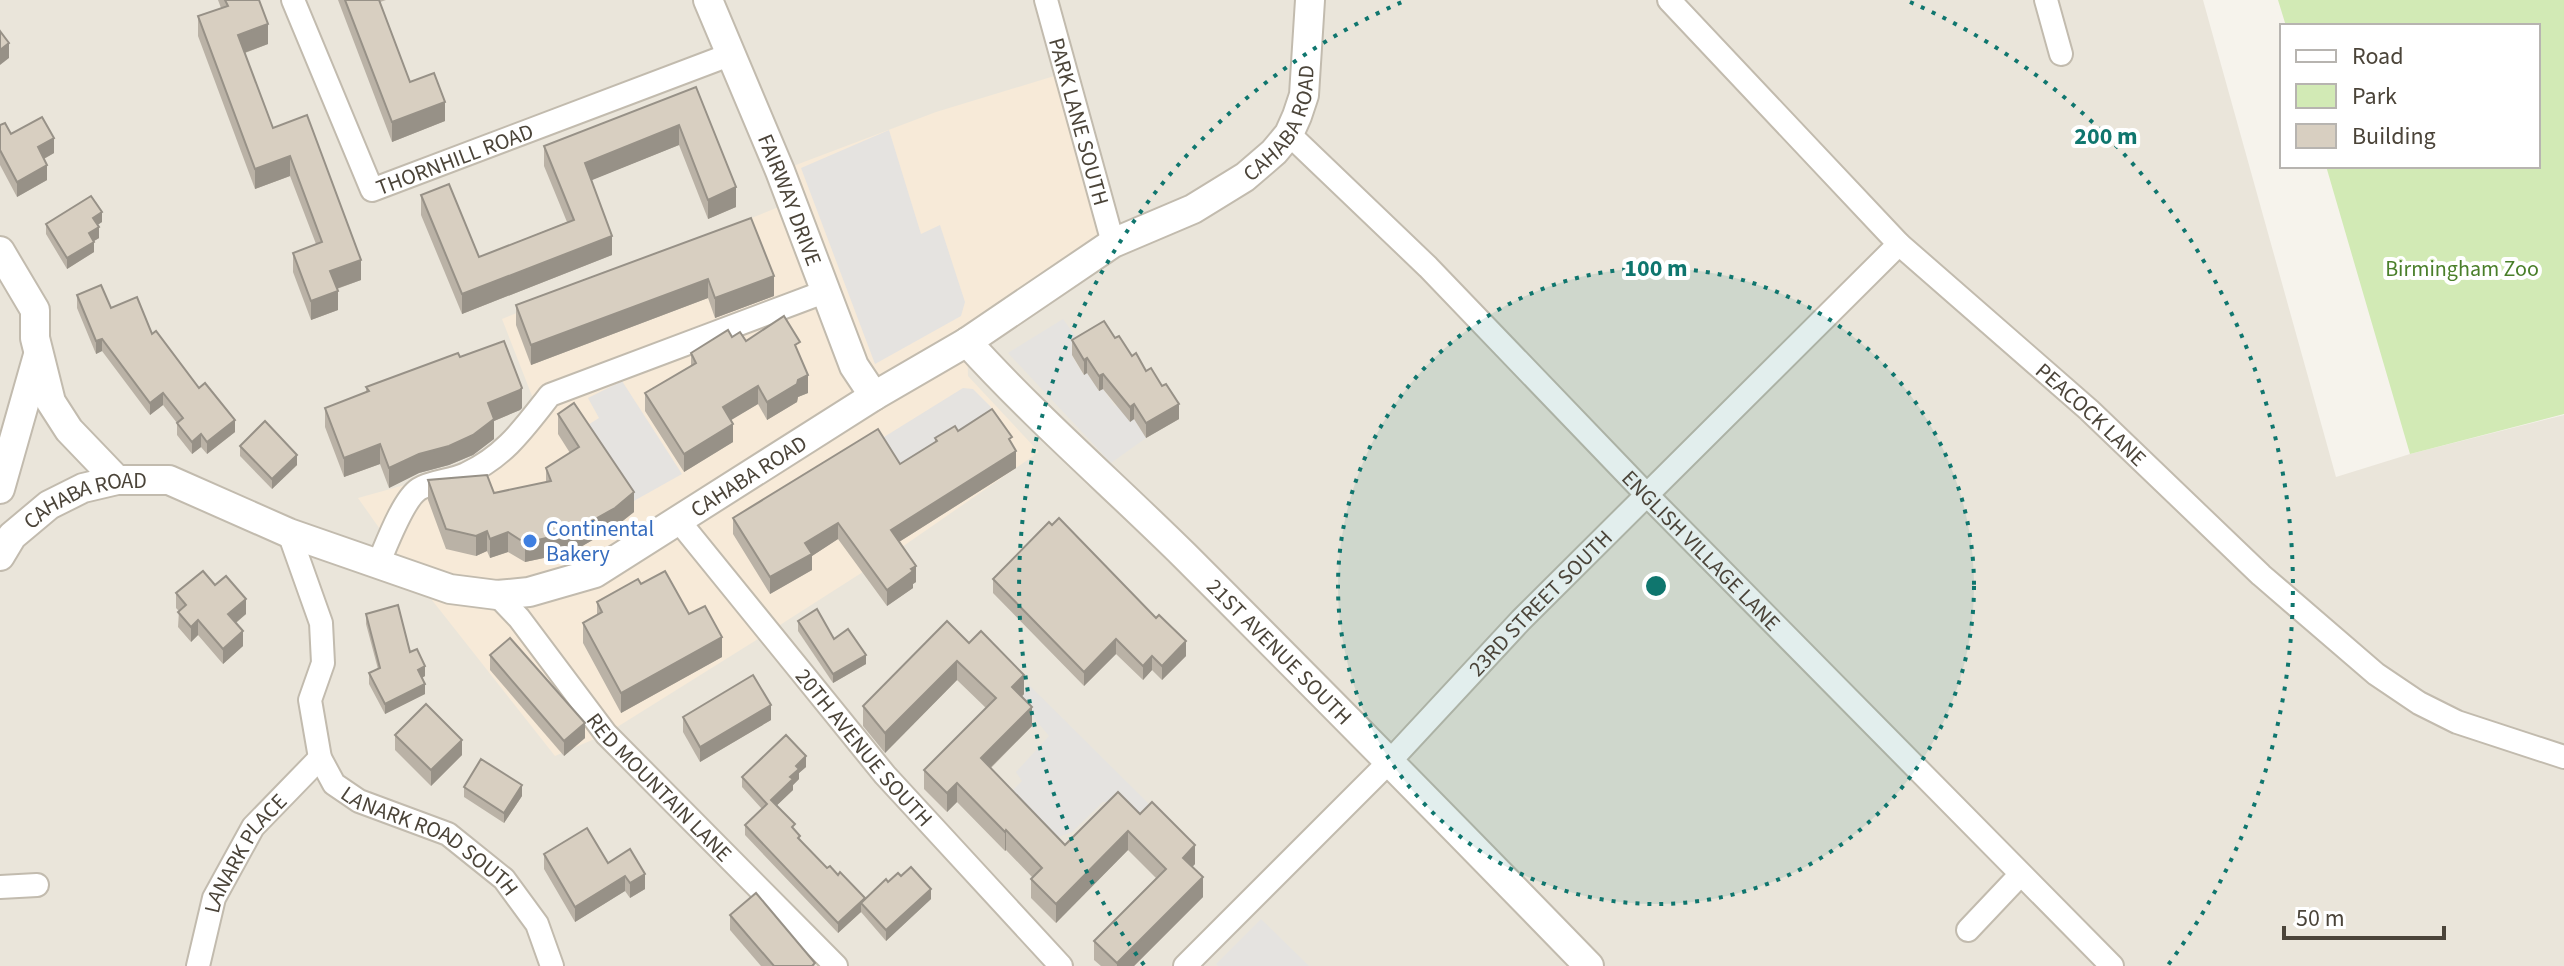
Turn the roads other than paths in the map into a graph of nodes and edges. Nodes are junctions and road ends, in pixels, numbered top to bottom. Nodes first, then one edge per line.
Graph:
1 (293, 0) edge
2 (708, 0) edge
3 (1046, 0) edge
4 (1310, 0) edge
5 (1669, 0) edge
6 (2046, 0) edge
7 (2061, 54) dead end
8 (729, 55) junction
9 (1289, 134) junction
10 (1113, 243) junction
11 (1899, 244) junction
12 (0, 251) edge
13 (824, 292) junction
14 (967, 342) junction
15 (39, 353) junction
16 (874, 396) junction
17 (117, 480) junction
18 (0, 489) edge
19 (1647, 495) junction
20 (678, 520) junction
21 (289, 533) junction
22 (0, 556) edge
23 (378, 564) junction
24 (497, 595) junction
25 (2564, 757) edge
26 (320, 758) junction
27 (1391, 760) junction
28 (2020, 875) junction
29 (37, 885) dead end
30 (0, 887) edge
31 (1968, 930) dead end
32 (198, 966) edge
33 (552, 966) edge
34 (836, 966) edge
35 (1061, 966) edge
36 (1185, 966) edge
37 (1589, 966) edge
38 (2112, 966) edge

1 - 8 street, THORNHILL ROAD
2 - 8 street, FAIRWAY DRIVE
3 - 10 street, PARK LANE SOUTH
4 - 9 street, CAHABA ROAD
5 - 11 street, PEACOCK LANE
6 - 7 street
8 - 13 street, FAIRWAY DRIVE
9 - 10 street, CAHABA ROAD
9 - 19 street, ENGLISH VILLAGE LANE
10 - 14 street, CAHABA ROAD
11 - 19 street, 23RD STREET SOUTH
11 - 25 street, PEACOCK LANE
12 - 15 street
13 - 16 street, FAIRWAY DRIVE
13 - 23 street
14 - 16 street, CAHABA ROAD
14 - 27 street, 21ST AVENUE SOUTH
15 - 17 street
15 - 18 street
16 - 20 street, CAHABA ROAD
17 - 21 street, CAHABA ROAD
17 - 22 street, CAHABA ROAD
19 - 27 street, 23RD STREET SOUTH
19 - 28 street, ENGLISH VILLAGE LANE
20 - 24 street, CAHABA ROAD
20 - 35 street, 20TH AVENUE SOUTH
21 - 23 street, CAHABA ROAD
21 - 26 street, LANARK ROAD SOUTH
23 - 24 street, CAHABA ROAD
24 - 34 street, RED MOUNTAIN LANE
26 - 32 street, LANARK PLACE
26 - 33 street, LANARK ROAD SOUTH
27 - 36 street, 23RD STREET SOUTH
27 - 37 street, 21ST AVENUE SOUTH
28 - 31 street
28 - 38 street, ENGLISH VILLAGE LANE
29 - 30 street

